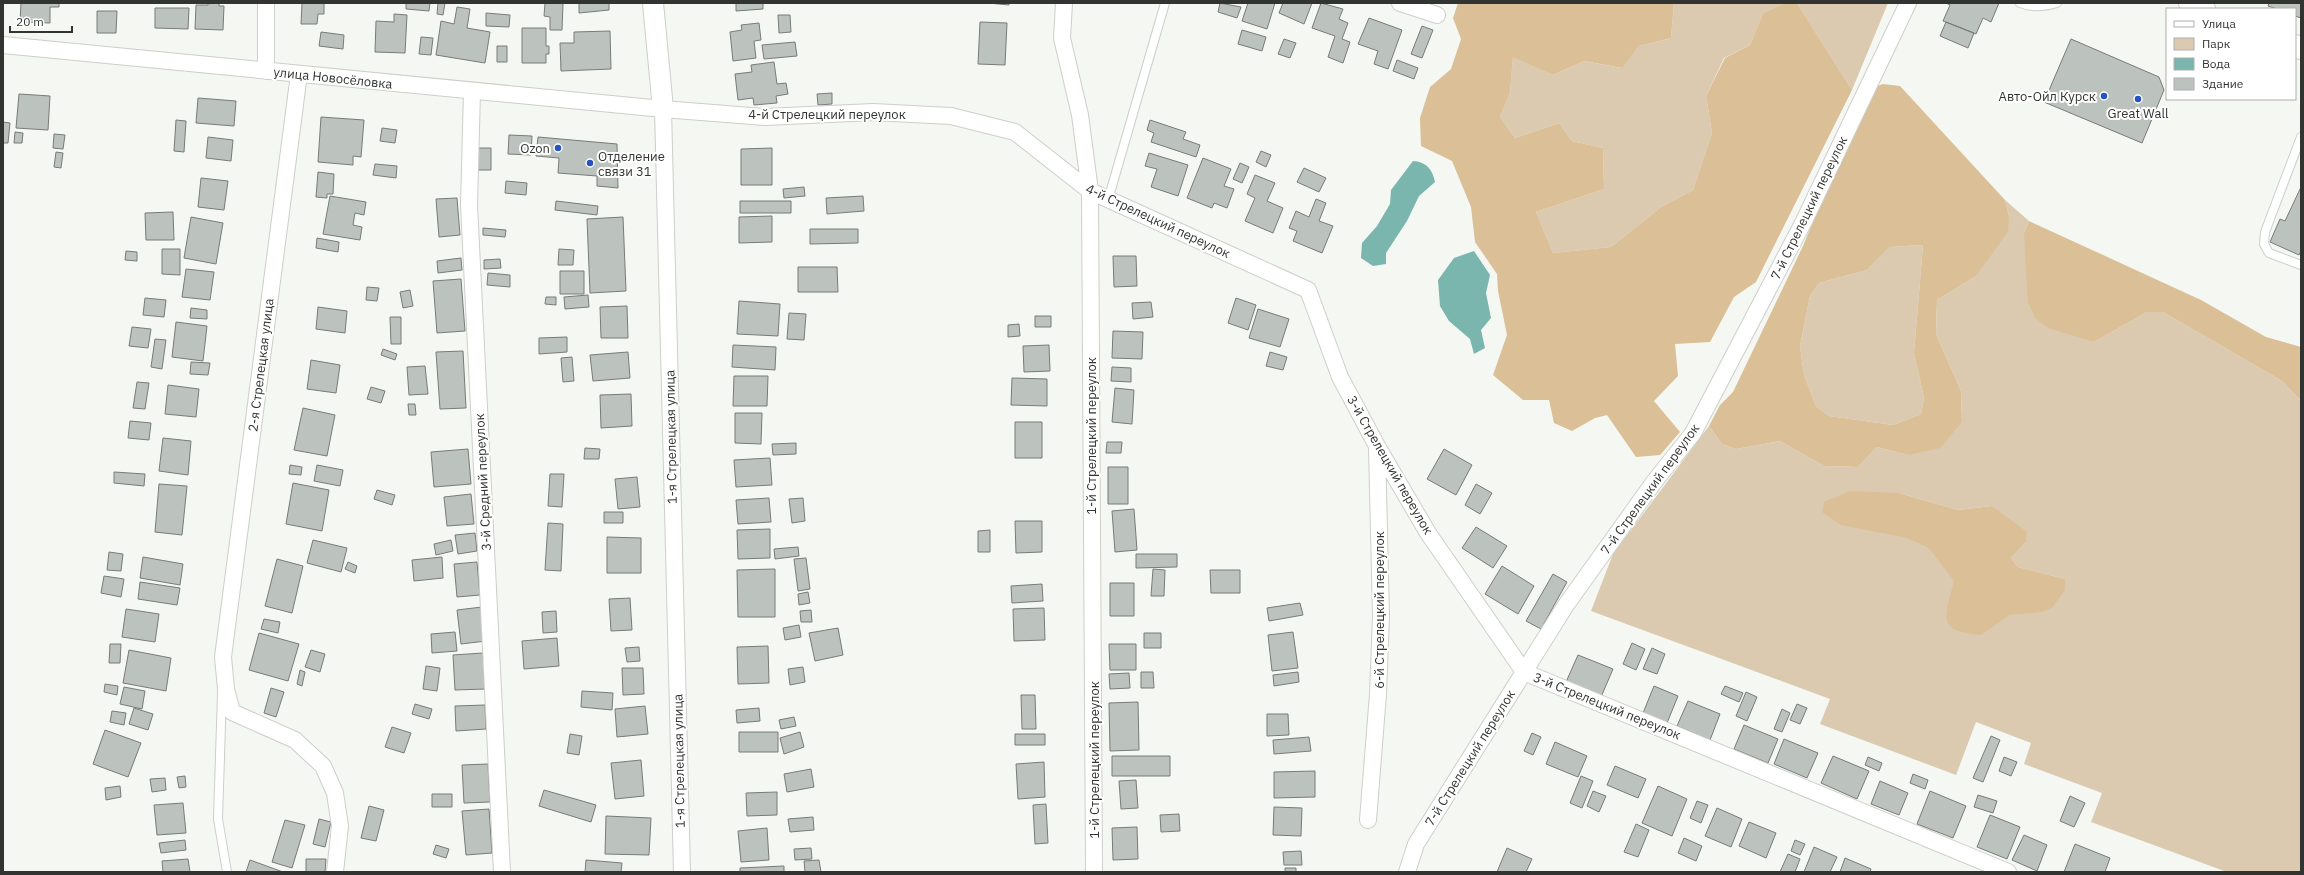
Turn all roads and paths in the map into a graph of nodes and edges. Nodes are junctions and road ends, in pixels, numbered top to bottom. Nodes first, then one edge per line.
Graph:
1 (266, 3) edge
2 (653, 3) edge
3 (1064, 3) edge
4 (1165, 3) edge
5 (1400, 3) edge
6 (1908, 3) edge
7 (2020, 3) edge
8 (2057, 3) edge
9 (2190, 3) edge
10 (2202, 8) edge
11 (1437, 15) dead end
12 (3, 46) edge
13 (266, 71) junction
14 (299, 74) junction
15 (472, 91) junction
16 (663, 109) junction
17 (2301, 136) edge
18 (1090, 191) junction
19 (1108, 200) junction
20 (2301, 265) edge
21 (1308, 290) joint
22 (1377, 446) junction
23 (223, 657) junction
24 (1524, 672) junction
25 (1368, 820) dead end
26 (227, 872) edge
27 (335, 872) edge
28 (502, 872) edge
29 (682, 872) edge
30 (1094, 872) edge
31 (1406, 872) edge
32 (2008, 872) edge

1 - 13 street
2 - 16 street, 1-я Стрелецкая улица
3 - 18 street, 1-й Стрелецкий переулок
4 - 19 lane
5 - 11 street
6 - 24 street, 7-й Стрелецкий переулок
7 - 8 lane
9 - 10 main road
12 - 13 street, улица Новосёловка
13 - 14 street, улица Новосёловка
14 - 15 street, улица Новосёловка
14 - 23 street, 2-я Стрелецкая улица
15 - 16 street, улица Новосёловка
15 - 28 street, 3-й Средний переулок
16 - 18 street, 4-й Стрелецкий переулок
16 - 29 street, 1-я Стрелецкая улица
17 - 20 lane
18 - 19 street, 4-й Стрелецкий переулок
18 - 30 street, 1-й Стрелецкий переулок
19 - 21 street, 4-й Стрелецкий переулок
21 - 22 street, 3-й Стрелецкий переулок
22 - 24 street, 3-й Стрелецкий переулок
22 - 25 street, 6-й Стрелецкий переулок
23 - 26 lane
23 - 27 street, 2-я Стрелецкая улица
24 - 31 street, 7-й Стрелецкий переулок
24 - 32 street, 3-й Стрелецкий переулок

